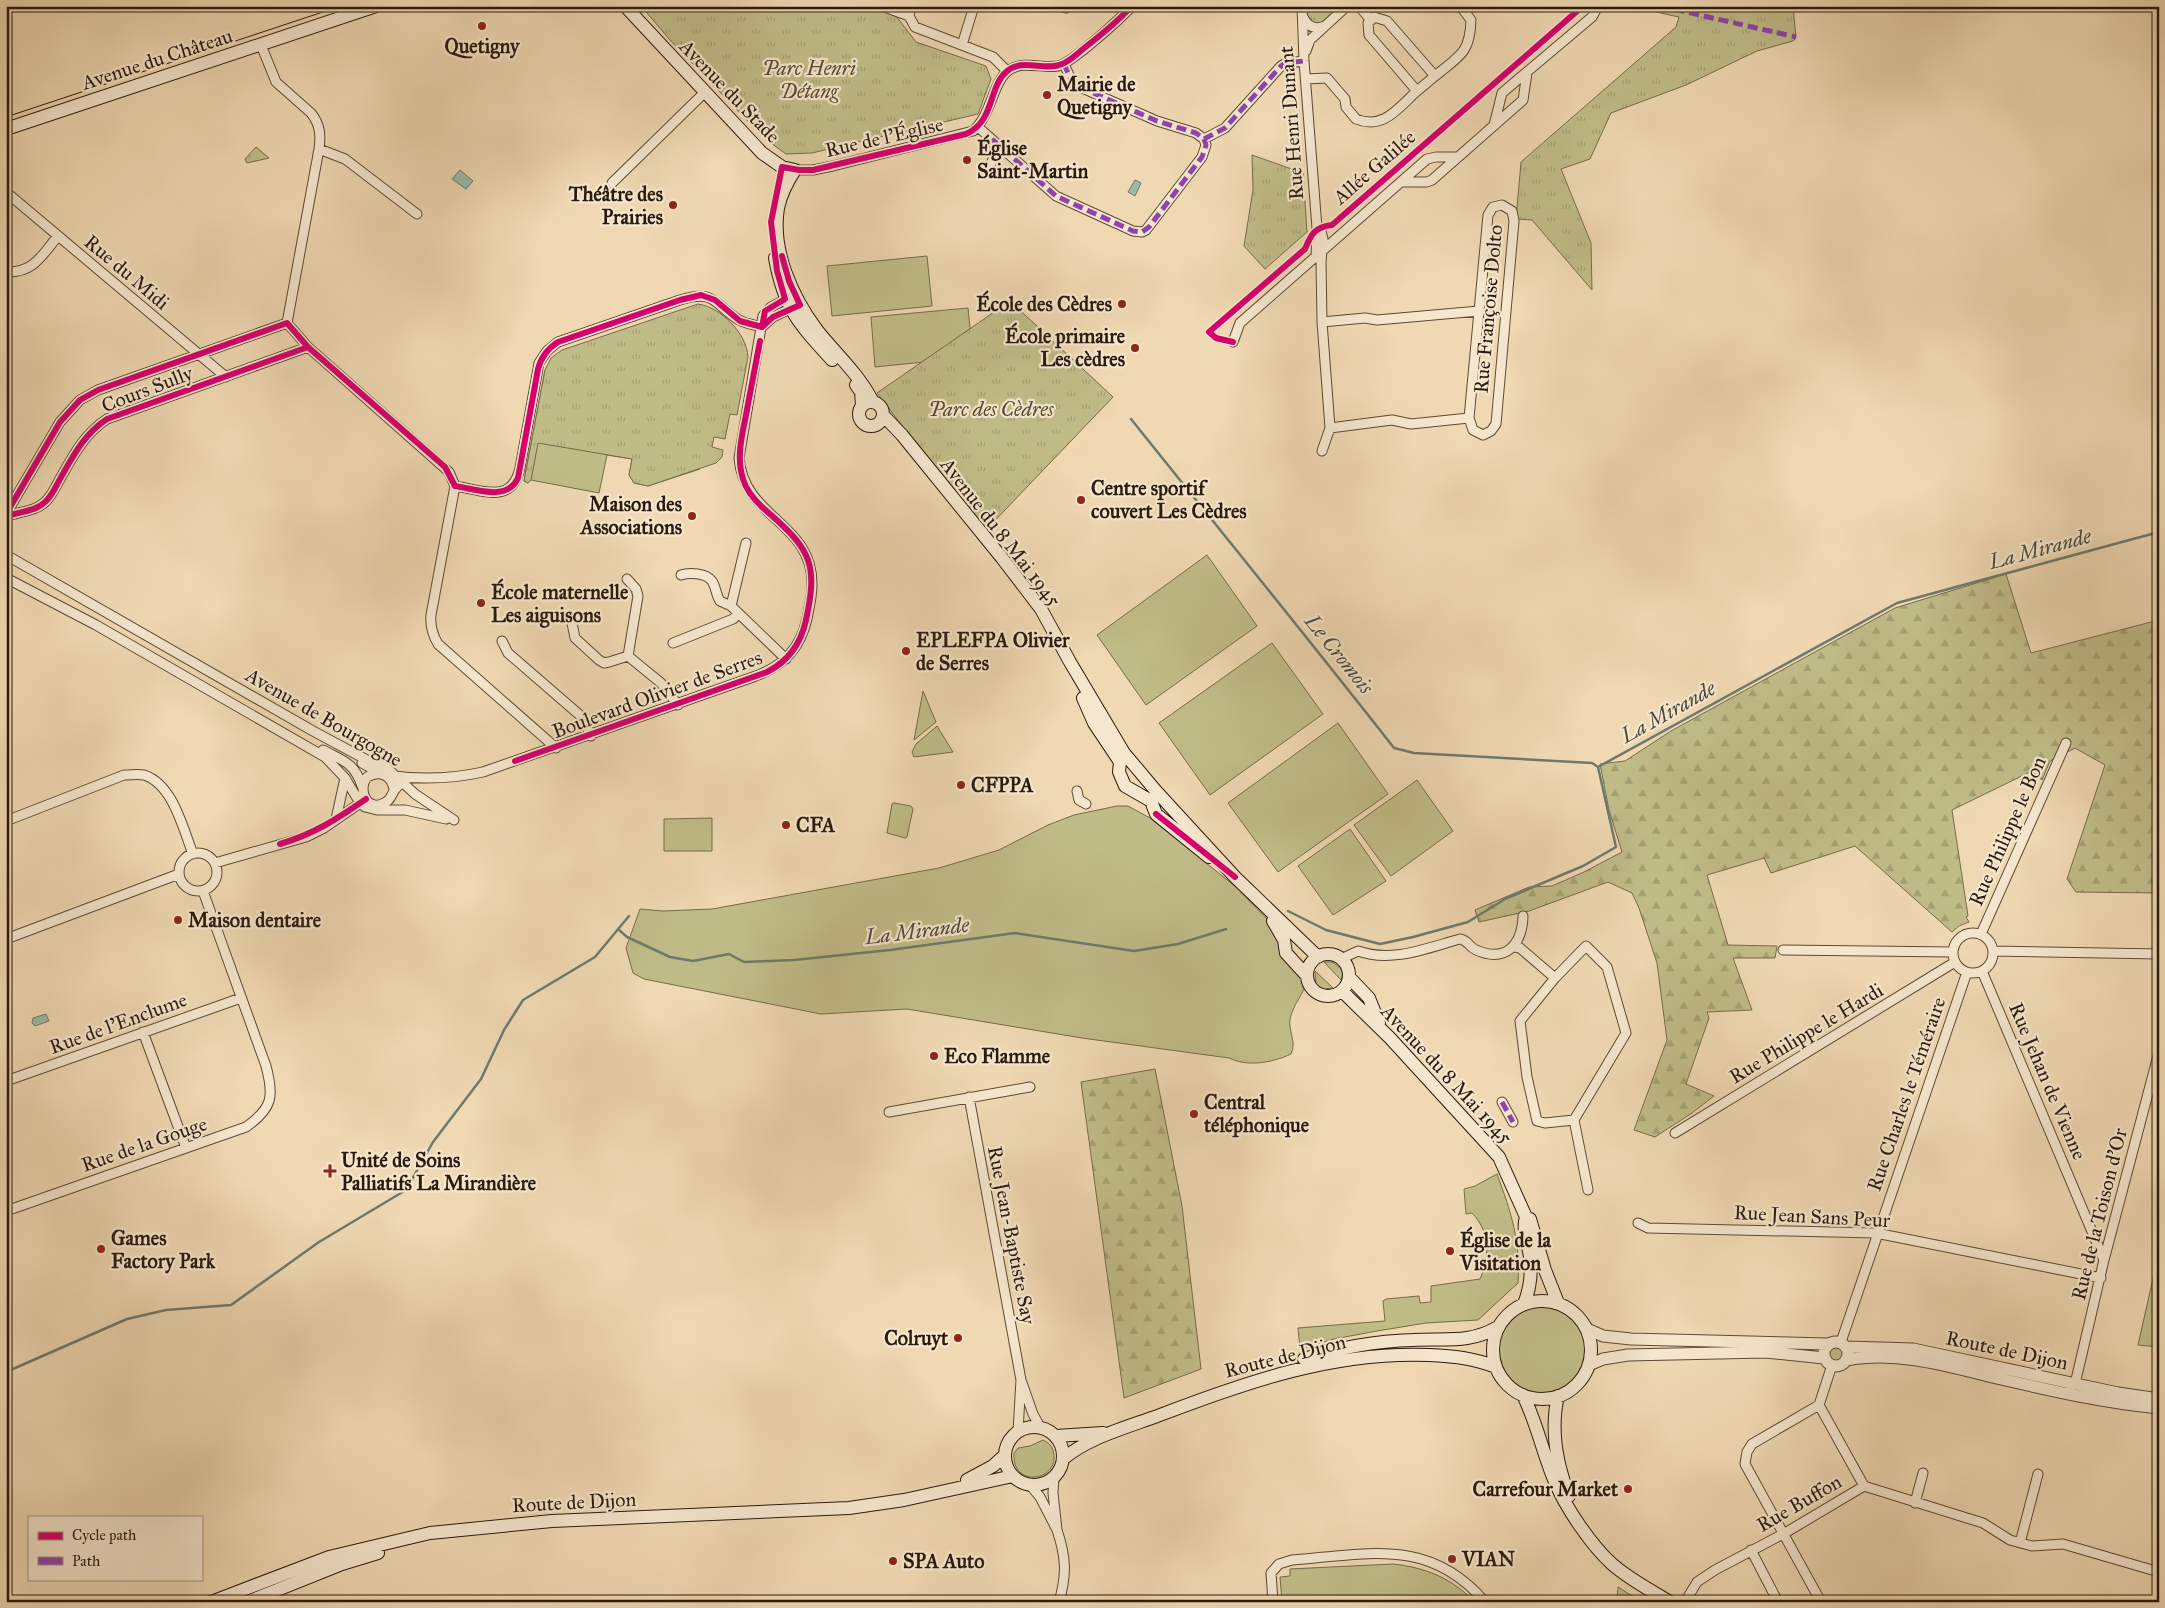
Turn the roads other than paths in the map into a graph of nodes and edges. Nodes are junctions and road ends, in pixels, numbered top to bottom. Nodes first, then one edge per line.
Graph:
1 (15, 6) edge
2 (376, 6) edge
3 (625, 6) edge
4 (882, 6) edge
5 (911, 6) edge
6 (974, 6) edge
7 (1059, 6) edge
8 (1070, 6) edge
9 (1132, 6) edge
10 (1348, 6) edge
11 (1359, 6) edge
12 (1453, 6) edge
13 (1598, 6) edge
14 (6, 10) edge
15 (1302, 10) edge
16 (909, 16) junction
17 (1370, 19) junction
18 (1325, 26) junction
19 (962, 44) junction
20 (261, 45) junction
21 (1304, 61) junction
22 (1064, 64) junction
23 (1008, 71) junction
24 (1527, 73) junction
25 (1435, 76) junction
26 (1306, 79) junction
27 (1417, 91) junction
28 (704, 93) junction
29 (1494, 125) junction
30 (978, 127) junction
31 (6, 129) edge
32 (992, 139) junction
33 (1204, 139) junction
34 (319, 149) junction
35 (1458, 156) junction
36 (782, 167) junction
37 (795, 170) junction
38 (986, 173) dead end
39 (1402, 182) junction
40 (612, 183) dead end
41 (6, 192) edge
42 (417, 214) dead end
43 (1319, 230) junction
44 (1343, 234) junction
45 (58, 236) junction
46 (1319, 255) junction
47 (1307, 267) junction
48 (6, 272) edge
49 (1321, 286) junction
50 (792, 302) junction
51 (1479, 311) junction
52 (1322, 322) junction
53 (287, 323) junction
54 (762, 327) junction
55 (1233, 342) dead end
56 (308, 347) junction
57 (198, 355) junction
58 (226, 377) junction
59 (868, 404) junction
60 (884, 415) junction
61 (1470, 418) junction
62 (876, 426) junction
63 (896, 428) junction
64 (1330, 428) junction
65 (1322, 451) dead end
66 (454, 486) junction
67 (6, 516) edge
68 (746, 543) dead end
69 (6, 555) edge
70 (6, 560) edge
71 (6, 573) edge
72 (680, 575) dead end
73 (6, 578) edge
74 (627, 579) dead end
75 (731, 606) junction
76 (738, 614) junction
77 (572, 623) dead end
78 (502, 640) dead end
79 (673, 643) dead end
80 (628, 656) junction
81 (786, 659) junction
82 (1070, 662) junction
83 (678, 704) junction
84 (591, 736) junction
85 (2066, 743) dead end
86 (556, 748) junction
87 (1120, 762) junction
88 (1133, 763) junction
89 (384, 775) junction
90 (345, 778) junction
91 (402, 779) junction
92 (362, 786) junction
93 (394, 790) junction
94 (1077, 792) dead end
95 (363, 801) junction
96 (1086, 804) dead end
97 (336, 819) junction
98 (6, 821) edge
99 (193, 854) junction
100 (214, 863) junction
101 (179, 874) junction
102 (1235, 877) junction
103 (203, 891) junction
104 (1260, 902) junction
105 (1523, 916) dead end
106 (1981, 934) junction
107 (6, 940) edge
108 (1514, 947) junction
109 (1783, 950) dead end
110 (1993, 951) junction
111 (1953, 952) junction
112 (2159, 954) edge
113 (1318, 957) junction
114 (1341, 959) junction
115 (1955, 962) junction
116 (1982, 971) junction
117 (1967, 972) junction
118 (1307, 976) junction
119 (1349, 977) junction
120 (1555, 978) junction
121 (1342, 991) junction
122 (241, 998) junction
123 (143, 1032) junction
124 (1384, 1032) junction
125 (2159, 1052) edge
126 (6, 1081) edge
127 (1030, 1087) dead end
128 (969, 1097) junction
129 (1502, 1102) dead end
130 (889, 1112) dead end
131 (1574, 1120) junction
132 (1513, 1122) dead end
133 (1675, 1133) dead end
134 (186, 1148) junction
135 (1588, 1190) dead end
136 (6, 1211) edge
137 (1526, 1217) junction
138 (1638, 1223) dead end
139 (1876, 1234) junction
140 (2104, 1260) junction
141 (2101, 1278) junction
142 (1558, 1303) junction
143 (1524, 1304) junction
144 (1498, 1327) junction
145 (1586, 1329) junction
146 (1828, 1344) junction
147 (1844, 1344) junction
148 (1847, 1360) junction
149 (1828, 1362) junction
150 (1589, 1365) junction
151 (1496, 1366) junction
152 (1022, 1380) junction
153 (2075, 1384) junction
154 (1227, 1389) junction
155 (2046, 1389) junction
156 (1523, 1395) junction
157 (1558, 1396) junction
158 (2159, 1399) edge
159 (1819, 1405) junction
160 (2159, 1408) edge
161 (1040, 1427) junction
162 (1118, 1430) junction
163 (1018, 1432) junction
164 (1056, 1436) junction
165 (1005, 1455) junction
166 (1063, 1459) junction
167 (1924, 1473) dead end
168 (2038, 1474) dead end
169 (1013, 1476) junction
170 (1054, 1478) junction
171 (1030, 1484) junction
172 (1864, 1486) junction
173 (949, 1489) junction
174 (1915, 1503) junction
175 (1580, 1526) junction
176 (474, 1529) junction
177 (1057, 1530) junction
178 (1785, 1532) junction
179 (2020, 1543) junction
180 (1751, 1550) junction
181 (2159, 1572) edge
182 (211, 1602) edge
183 (247, 1602) edge
184 (1059, 1602) edge
185 (1273, 1602) edge
186 (1485, 1602) edge
187 (1670, 1602) edge
188 (1685, 1602) edge
189 (1778, 1602) edge
190 (1822, 1602) edge

1 - 14 street
2 - 20 main road, Avenue du Château
3 - 28 main road, Avenue du Stade
4 - 16 street
5 - 16 street
6 - 19 street
7 - 8 street
9 - 22 street
10 - 18 street
11 - 17 street
12 - 25 street
13 - 24 street
15 - 18 street, Rue Henri Dunant
15 - 21 street, Rue Henri Dunant
16 - 19 street
17 - 25 street
17 - 27 street
18 - 21 street
19 - 23 street
20 - 31 main road, Avenue du Château
20 - 34 street
21 - 26 street, Rue Henri Dunant
21 - 33 street
22 - 23 street
22 - 33 street
23 - 30 street
24 - 29 street
24 - 29 street
25 - 27 street
26 - 27 street
26 - 43 street, Rue Henri Dunant
28 - 36 main road, Avenue du Stade
28 - 40 street
29 - 35 street
30 - 32 street
30 - 37 street, Rue de l'Église
32 - 33 street
32 - 38 street
34 - 42 street
34 - 53 street
35 - 39 street
35 - 39 street
36 - 37 main road, Avenue du Stade
36 - 50 main road
37 - 50 main road
39 - 44 street
41 - 45 street, Rue du Midi
43 - 44 street
43 - 46 street, Rue Henri Dunant
44 - 46 street
45 - 48 street
45 - 57 street, Rue du Midi
46 - 47 street
46 - 49 street, Rue Henri Dunant
47 - 49 street
47 - 55 street
49 - 52 street, Rue Henri Dunant
50 - 54 street, Boulevard Olivier de Serres
50 - 59 main road
51 - 52 street
51 - 61 street, Rue Françoise Dolto
51 - 61 street, Rue Françoise Dolto
52 - 64 street, Rue Henri Dunant
53 - 56 street
53 - 57 street, Cours Sully
54 - 66 street
54 - 81 street, Boulevard Olivier de Serres
56 - 58 street, Cours Sully
56 - 66 street
57 - 58 street, Rue du Midi
57 - 67 street, Cours Sully
58 - 67 street, Cours Sully
59 - 60 main road
59 - 62 main road
60 - 62 main road
60 - 63 main road, Avenue du 8 Mai 1945
61 - 64 street
62 - 63 main road
63 - 82 main road, Avenue du 8 Mai 1945
64 - 65 street
66 - 86 street
68 - 75 street
69 - 91 street, Avenue de Bourgogne
70 - 89 street, Avenue de Bourgogne
71 - 92 street, Avenue de Bourgogne
72 - 75 street, Boulevard Olivier de Serres
73 - 90 street, Avenue de Bourgogne
74 - 80 street
75 - 76 street, Boulevard Olivier de Serres
76 - 79 street
76 - 81 street, Boulevard Olivier de Serres
77 - 80 street
78 - 84 street, Boulevard Olivier de Serres
80 - 83 street, Boulevard Olivier de Serres
81 - 83 street, Boulevard Olivier de Serres
82 - 87 main road, Avenue du 8 Mai 1945
82 - 88 main road, Avenue du 8 Mai 1945
83 - 84 street, Boulevard Olivier de Serres
84 - 86 street, Boulevard Olivier de Serres
85 - 106 street, Rue Philippe le Bon
86 - 91 street, Boulevard Olivier de Serres
87 - 88 main road
87 - 102 main road
88 - 102 main road, Avenue du 8 Mai 1945
89 - 91 street, Boulevard Olivier de Serres
89 - 92 street
89 - 93 street
90 - 95 street, Avenue de Bourgogne
90 - 97 street
91 - 93 street
91 - 95 street, Avenue de Bourgogne
92 - 95 street
93 - 95 street
94 - 96 street
95 - 97 street
97 - 100 street
98 - 99 street
99 - 100 street
99 - 101 street
100 - 103 street
101 - 103 street
101 - 107 street
102 - 104 main road, Avenue du 8 Mai 1945
103 - 122 street
104 - 113 main road
104 - 118 main road
105 - 108 street
106 - 110 street
106 - 111 street
108 - 114 street
108 - 120 street
109 - 111 street
110 - 112 street
110 - 116 street
111 - 115 street
113 - 114 main road
113 - 118 main road
114 - 119 main road
115 - 117 street
115 - 133 street, Rue Philippe le Hardi
116 - 117 street
116 - 140 street, Rue Jehan de Vienne
117 - 139 street, Rue Charles le Téméraire
118 - 121 main road
119 - 121 main road
119 - 124 main road
120 - 131 street
120 - 131 street
121 - 124 main road, Avenue du 8 Mai 1945
122 - 123 street, Rue de l'Enclume
122 - 134 street, Rue de la Gouge
123 - 126 street, Rue de l'Enclume
123 - 134 street
124 - 137 main road, Avenue du 8 Mai 1945
125 - 140 street, Rue de la Toison d'Or
127 - 128 street
128 - 130 street
128 - 152 street, Rue Jean-Baptiste Say
129 - 132 street
131 - 135 street
134 - 136 street, Rue de la Gouge
137 - 142 main road
137 - 143 main road, Avenue du 8 Mai 1945
138 - 139 street, Rue Jean Sans Peur
139 - 141 street, Rue Jean Sans Peur
139 - 147 street, Rue Charles le Téméraire
140 - 141 street, Rue de la Toison d'Or
141 - 153 street, Rue de la Toison d'Or
142 - 143 main road
142 - 145 main road
143 - 144 main road
144 - 151 main road
144 - 154 main road
145 - 146 street, Route de Dijon
145 - 150 main road
146 - 147 street, Route de Dijon
146 - 149 street
147 - 148 street
147 - 153 street, Route de Dijon
148 - 149 street, Route de Dijon
148 - 155 street, Route de Dijon
149 - 150 street, Route de Dijon
149 - 159 street
150 - 157 main road
151 - 154 main road, Route de Dijon
151 - 156 main road
152 - 161 street, Rue Jean-Baptiste Say
152 - 163 street, Rue Jean-Baptiste Say
153 - 155 street
153 - 158 street, Route de Dijon
154 - 162 main road, Route de Dijon
155 - 160 street, Route de Dijon
156 - 157 main road
156 - 175 main road
157 - 175 main road
159 - 172 street
159 - 178 street
161 - 163 main road
161 - 164 main road
162 - 164 main road, Route de Dijon
162 - 166 main road, Route de Dijon
163 - 165 main road
164 - 166 main road
165 - 169 main road
165 - 173 main road, Route de Dijon
166 - 170 main road
167 - 174 street
168 - 179 street
169 - 171 main road
169 - 173 main road, Route de Dijon
170 - 171 main road
170 - 177 street
171 - 177 street
172 - 174 street
172 - 178 street, Rue Buffon
173 - 176 main road, Route de Dijon
174 - 179 street
175 - 187 main road
176 - 182 main road, Route de Dijon
176 - 183 main road
177 - 184 street
178 - 180 street, Rue Buffon
178 - 190 street
179 - 181 street
180 - 188 street, Rue Buffon
180 - 189 street, Rue Buffon
185 - 186 street

